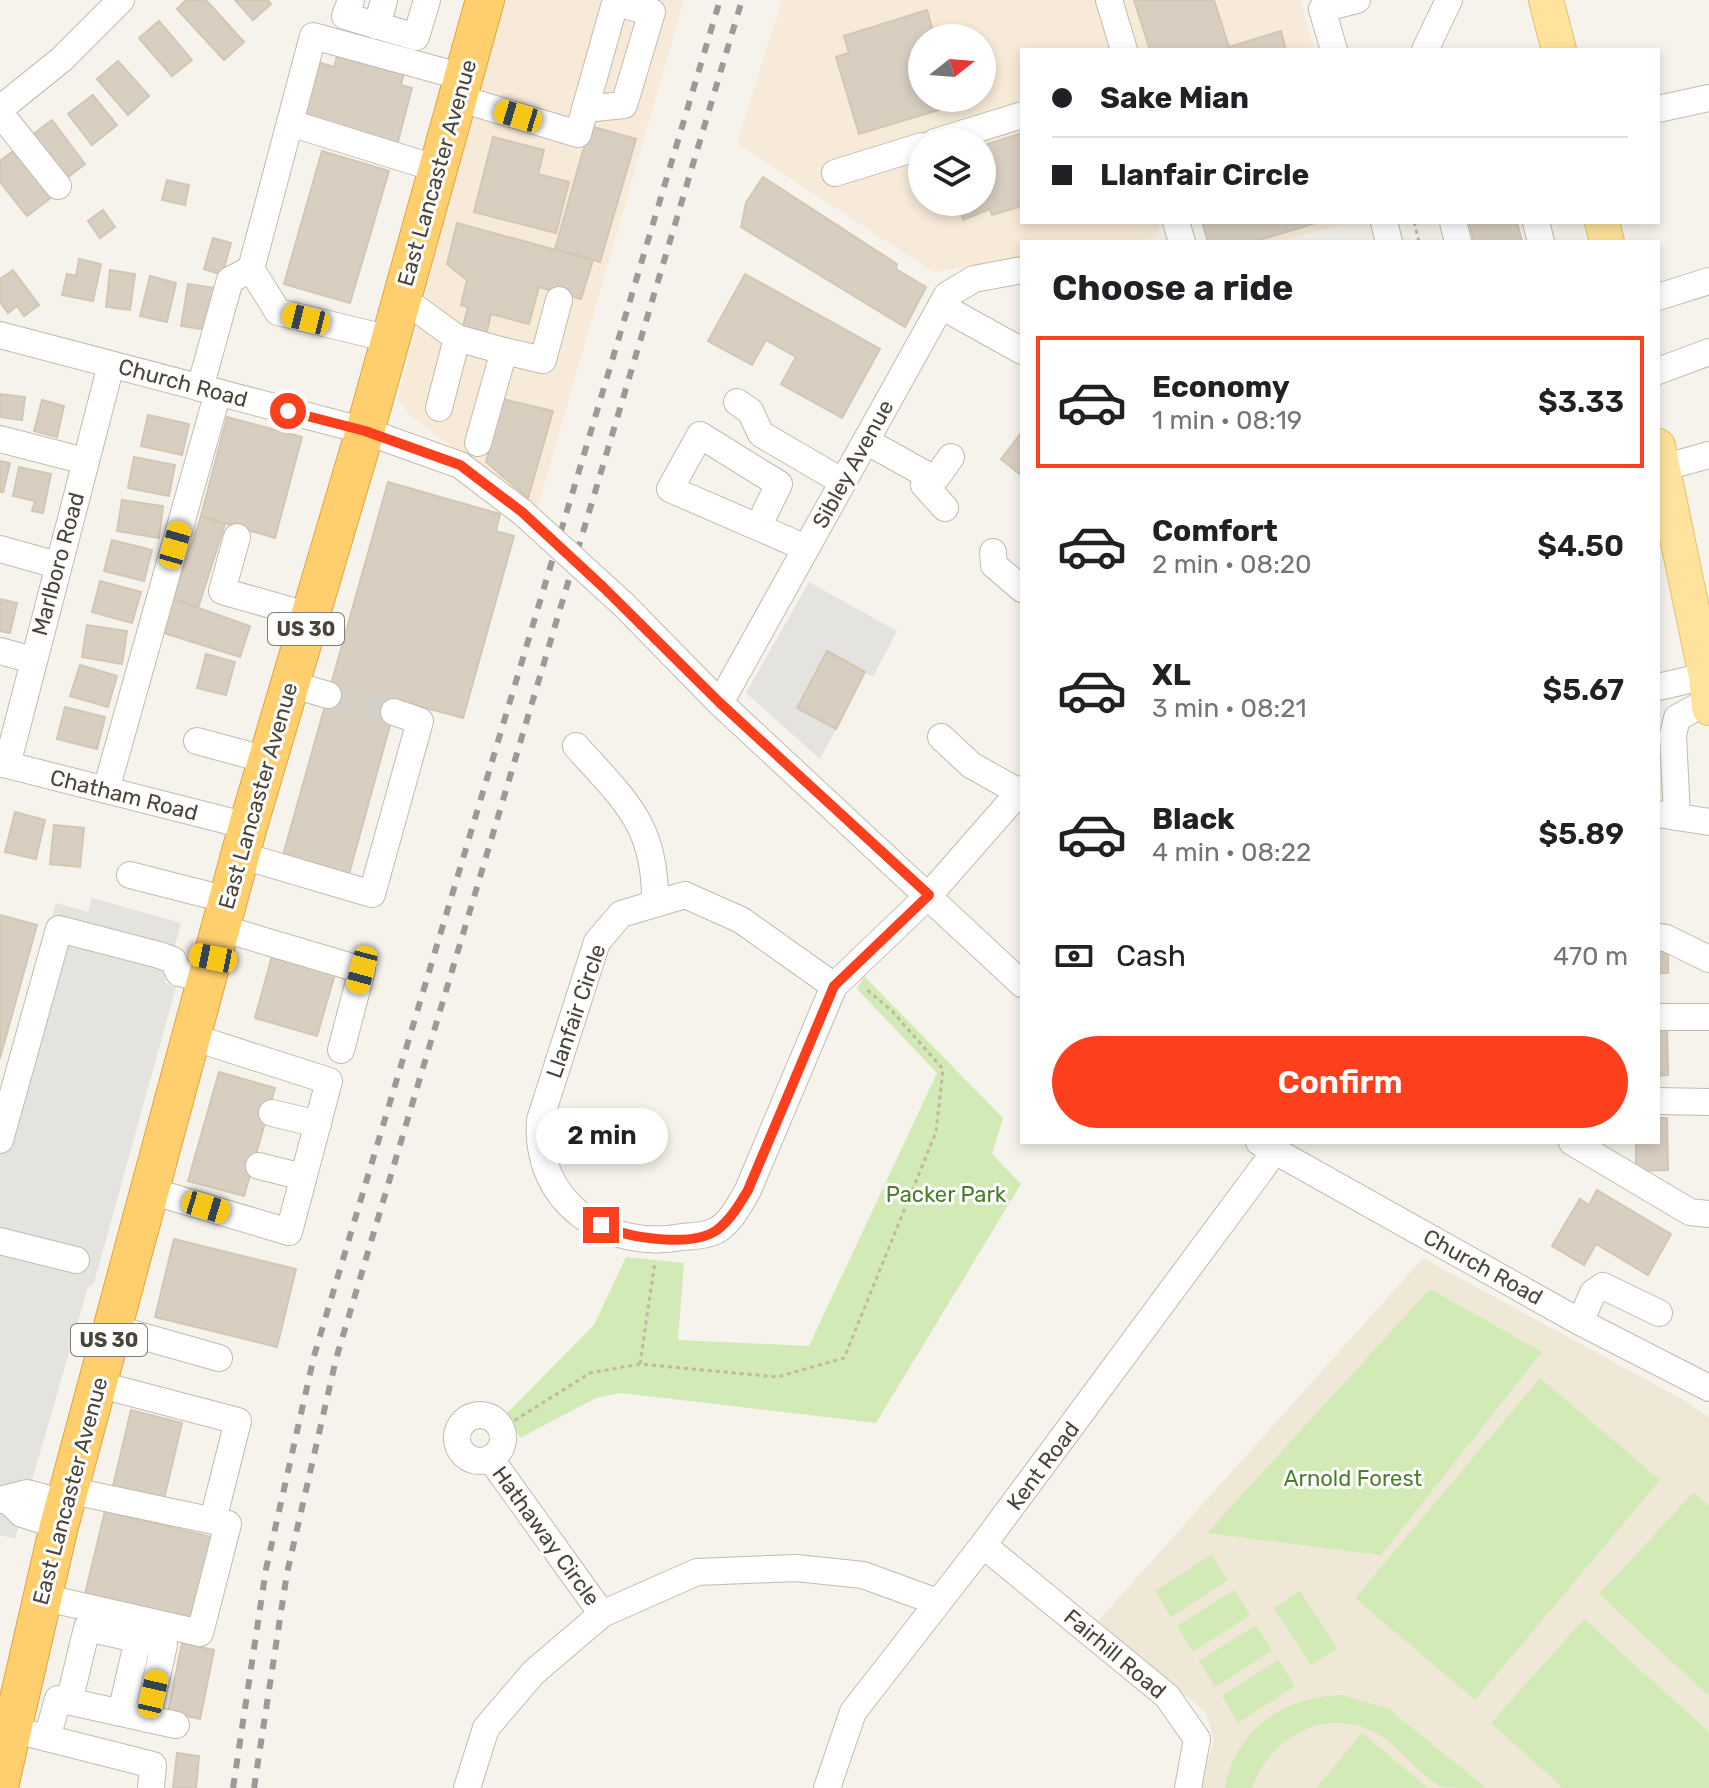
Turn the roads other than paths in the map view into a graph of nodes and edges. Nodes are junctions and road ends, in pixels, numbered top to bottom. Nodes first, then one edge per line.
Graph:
1 (121, 0) edge
2 (351, 0) edge
3 (384, 0) edge
4 (427, 0) edge
5 (485, 0) edge
6 (1109, 0) edge
7 (1357, 0) edge
8 (1449, 0) edge
9 (1546, 0) edge
10 (377, 26) junction
11 (1123, 48) edge
12 (1333, 48) edge
13 (1426, 48) edge
14 (1558, 48) edge
15 (461, 87) junction
16 (1709, 98) edge
17 (585, 109) dead end
18 (1660, 109) edge
19 (0, 111) edge
20 (1020, 116) edge
21 (290, 123) junction
22 (980, 128) edge
23 (908, 150) edge
24 (438, 169) junction
25 (835, 173) dead end
26 (58, 186) dead end
27 (251, 269) junction
28 (1020, 270) edge
29 (1709, 281) edge
30 (1660, 296) edge
31 (402, 298) junction
32 (559, 300) dead end
33 (941, 306) junction
34 (0, 335) edge
35 (457, 338) junction
36 (390, 339) junction
37 (1020, 350) edge
38 (504, 351) junction
39 (1709, 352) edge
40 (111, 365) junction
41 (1660, 370) edge
42 (209, 390) junction
43 (737, 402) dead end
44 (439, 408) dead end
45 (365, 431) junction
46 (0, 439) edge
47 (866, 441) junction
48 (478, 443) dead end
49 (1709, 455) edge
50 (951, 457) dead end
51 (85, 461) junction
52 (1660, 461) edge
53 (927, 475) junction
54 (843, 482) junction
55 (945, 508) dead end
56 (758, 527) dead end
57 (237, 537) dead end
58 (806, 548) junction
59 (0, 549) edge
60 (993, 552) dead end
61 (57, 565) junction
62 (1020, 587) edge
63 (310, 616) junction
64 (0, 651) edge
65 (33, 660) junction
66 (290, 684) junction
67 (1660, 687) edge
68 (328, 695) tunnel mouth
69 (1708, 695) edge
70 (720, 703) junction
71 (394, 712) tunnel mouth
72 (941, 737) dead end
73 (197, 741) dead end
74 (576, 746) dead end
75 (267, 760) junction
76 (4, 764) edge
77 (106, 790) junction
78 (1020, 790) edge
79 (1020, 792) edge
80 (1668, 815) edge
81 (1709, 822) edge
82 (244, 841) junction
83 (130, 875) dead end
84 (929, 895) junction
85 (655, 902) junction
86 (1660, 938) edge
87 (217, 942) junction
88 (1709, 959) edge
89 (840, 979) junction
90 (1020, 982) edge
91 (1660, 1017) edge
92 (1709, 1017) edge
93 (192, 1037) junction
94 (341, 1050) dead end
95 (1660, 1101) edge
96 (1709, 1102) edge
97 (272, 1113) dead end
98 (318, 1124) junction
99 (0, 1140) edge
100 (1575, 1144) edge
101 (1267, 1147) edge
102 (259, 1166) dead end
103 (303, 1177) junction
104 (151, 1191) junction
105 (1709, 1214) edge
106 (0, 1241) edge
107 (76, 1260) dead end
108 (1659, 1313) dead end
109 (1580, 1322) junction
110 (113, 1328) junction
111 (219, 1358) dead end
112 (97, 1384) junction
113 (1709, 1388) edge
114 (490, 1458) junction
115 (4, 1499) edge
116 (64, 1506) junction
117 (213, 1520) junction
118 (983, 1545) junction
119 (42, 1597) junction
120 (937, 1602) junction
121 (602, 1614) junction
122 (140, 1628) junction
123 (69, 1702) junction
124 (121, 1713) junction
125 (147, 1719) junction
126 (176, 1725) dead end
127 (11, 1729) junction
128 (47, 1738) junction
129 (0, 1784) edge
130 (9, 1788) edge
131 (151, 1788) edge
132 (467, 1788) edge
133 (827, 1788) edge
134 (1188, 1788) edge

1 - 19 street
2 - 10 street
3 - 10 street
4 - 10 street
5 - 15 highway, East Lancaster Avenue / US 30
6 - 11 street
7 - 12 street
8 - 13 street
9 - 14 main road
15 - 17 street
15 - 21 street
15 - 24 highway, East Lancaster Avenue / US 30
16 - 18 street
19 - 26 street
20 - 22 street
21 - 24 street
21 - 27 street
23 - 25 street
24 - 31 highway, East Lancaster Avenue / US 30
27 - 36 street
27 - 42 street
28 - 33 street, Sibley Avenue
29 - 30 street
31 - 35 street
31 - 36 highway, East Lancaster Avenue / US 30
32 - 38 street
33 - 37 street
33 - 47 street, Sibley Avenue
34 - 40 street, Church Road
35 - 38 street
35 - 44 street
36 - 45 highway, East Lancaster Avenue / US 30
38 - 48 street
39 - 41 street
40 - 42 street, Church Road
40 - 51 street, Marlboro Road
42 - 45 street, Church Road
42 - 77 street
43 - 54 street
45 - 63 highway, East Lancaster Avenue / US 30
45 - 70 street, Church Road, bridge
46 - 51 street
47 - 53 street
47 - 54 street, Sibley Avenue
49 - 52 street
50 - 53 street
51 - 61 street, Marlboro Road
52 - 69 main road
53 - 55 street
54 - 58 street, Sibley Avenue
56 - 58 street
57 - 63 street
58 - 70 street, Sibley Avenue
59 - 61 street
60 - 62 street
61 - 65 street, Marlboro Road
63 - 66 highway, East Lancaster Avenue / US 30
64 - 65 street
65 - 76 street, Marlboro Road
66 - 68 street
66 - 75 highway, East Lancaster Avenue / US 30
67 - 69 street
69 - 80 street
70 - 84 street, Church Road
71 - 82 street, Chatham Road
72 - 78 street
73 - 75 street
74 - 85 street
75 - 82 highway, East Lancaster Avenue / US 30
76 - 77 street, Chatham Road
77 - 82 street, Chatham Road
79 - 84 street, Llanfair Circle
80 - 81 street
82 - 87 highway, East Lancaster Avenue / US 30
83 - 87 street
84 - 89 street, Llanfair Circle
84 - 90 street, Church Road
85 - 89 street, Llanfair Circle
85 - 89 street, Llanfair Circle
86 - 88 street
87 - 93 highway, East Lancaster Avenue / US 30
87 - 94 street
87 - 99 street
91 - 92 street
93 - 98 street
93 - 104 highway, East Lancaster Avenue / US 30
95 - 96 street
97 - 98 street
98 - 103 street
100 - 105 street
101 - 109 street, Church Road
101 - 118 street, Kent Road
102 - 103 street
103 - 104 street
104 - 110 highway, East Lancaster Avenue / US 30
106 - 107 street
108 - 109 street
109 - 113 street, Church Road
110 - 111 street
110 - 112 highway, East Lancaster Avenue / US 30
112 - 116 highway, East Lancaster Avenue / US 30
112 - 117 street
114 - 114 street, Hathaway Circle
114 - 121 street, Hathaway Circle
115 - 116 street
116 - 117 street
116 - 119 highway, East Lancaster Avenue / US 30
117 - 122 street
118 - 120 street, Kent Road
118 - 134 street, Fairhill Road
119 - 122 street
119 - 127 highway, East Lancaster Avenue / US 30
120 - 121 street
120 - 133 street, Kent Road
121 - 132 street
122 - 123 street
122 - 124 street
122 - 125 street
123 - 124 street
123 - 128 street
124 - 125 street
125 - 126 street
127 - 128 street
127 - 129 highway, East Lancaster Avenue / US 30
128 - 131 street
129 - 130 street

